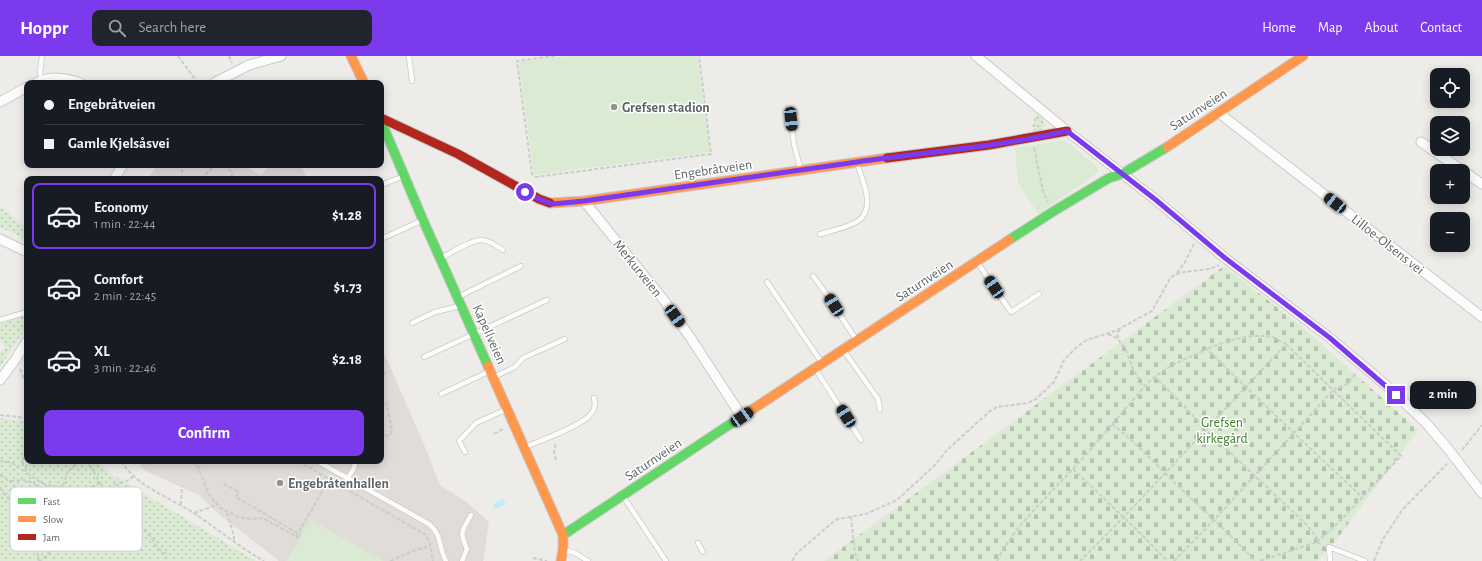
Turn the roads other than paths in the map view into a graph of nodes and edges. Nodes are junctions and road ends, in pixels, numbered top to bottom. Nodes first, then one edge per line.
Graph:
1 (42, 56) edge
2 (281, 56) edge
3 (352, 56) edge
4 (409, 56) edge
5 (976, 56) edge
6 (1303, 56) edge
7 (39, 80) edge
8 (44, 80) edge
9 (70, 80) edge
10 (220, 80) edge
11 (363, 80) edge
12 (412, 81) dead end
13 (24, 89) edge
14 (0, 102) edge
15 (1219, 113) junction
16 (384, 119) edge
17 (791, 119) dead end
18 (384, 128) edge
19 (1067, 131) junction
20 (1421, 142) dead end
21 (857, 162) junction
22 (1453, 164) edge
23 (801, 171) junction
24 (1122, 174) junction
25 (404, 176) junction
26 (1470, 176) edge
27 (384, 184) edge
28 (1482, 184) edge
29 (584, 201) junction
30 (423, 220) junction
31 (820, 234) dead end
32 (384, 238) edge
33 (0, 239) edge
34 (503, 250) dead end
35 (24, 251) edge
36 (441, 258) junction
37 (977, 262) junction
38 (521, 266) dead end
39 (813, 276) dead end
40 (767, 282) dead end
41 (1039, 294) dead end
42 (547, 300) dead end
43 (460, 301) junction
44 (24, 313) edge
45 (1482, 317) edge
46 (0, 320) edge
47 (412, 323) dead end
48 (474, 334) junction
49 (565, 339) dead end
50 (857, 341) junction
51 (24, 346) edge
52 (843, 350) junction
53 (424, 357) dead end
54 (819, 366) junction
55 (492, 374) junction
56 (0, 380) edge
57 (440, 394) dead end
58 (594, 398) dead end
59 (507, 409) junction
60 (880, 410) dead end
61 (742, 417) junction
62 (861, 440) dead end
63 (525, 447) junction
64 (465, 452) dead end
65 (326, 464) edge
66 (355, 464) edge
67 (347, 479) junction
68 (1482, 492) edge
69 (623, 496) junction
70 (471, 515) dead end
71 (564, 535) junction
72 (698, 543) dead end
73 (563, 549) junction
74 (703, 552) dead end
75 (446, 561) edge
76 (462, 561) edge
77 (561, 561) edge
78 (588, 561) edge
79 (666, 561) edge
80 (1330, 561) edge
81 (1365, 561) edge

1 - 7 lane
2 - 10 street
3 - 11 street
4 - 12 lane
5 - 19 street
6 - 15 street, Saturnveien
8 - 9 street
13 - 14 street
15 - 24 street, Saturnveien
15 - 45 street, Lilloe-Olsens vei
16 - 29 street, Engebråtveien
17 - 23 lane
18 - 25 street, Kapellveien
19 - 21 street, Engebråtveien
19 - 24 street
20 - 22 street
21 - 23 street, Engebråtveien
21 - 31 lane
23 - 29 street, Engebråtveien
24 - 37 street, Saturnveien
24 - 68 street
25 - 27 lane
25 - 30 street, Kapellveien
26 - 28 street
29 - 61 street, Merkurveien
30 - 32 lane
30 - 36 street, Kapellveien
33 - 35 street
34 - 36 lane
36 - 43 street, Kapellveien
37 - 41 lane
37 - 50 street, Saturnveien
38 - 43 lane
39 - 50 lane
40 - 54 lane
42 - 48 lane
43 - 47 lane
43 - 48 street, Kapellveien
44 - 46 lane
48 - 53 lane
48 - 55 street, Kapellveien
49 - 55 lane
50 - 52 street, Saturnveien
51 - 56 street
52 - 54 street, Saturnveien
52 - 60 lane
54 - 61 street, Saturnveien
54 - 62 lane
55 - 57 lane
55 - 59 street, Kapellveien
58 - 63 lane
59 - 63 street, Kapellveien
59 - 64 lane
61 - 69 street, Saturnveien
63 - 71 street, Kapellveien
65 - 67 lane
66 - 67 lane
67 - 75 lane
69 - 71 street, Saturnveien
69 - 79 lane
70 - 76 lane
71 - 73 street, Kapellveien
72 - 74 lane
73 - 77 street, Kapellveien
73 - 78 lane
80 - 81 lane

